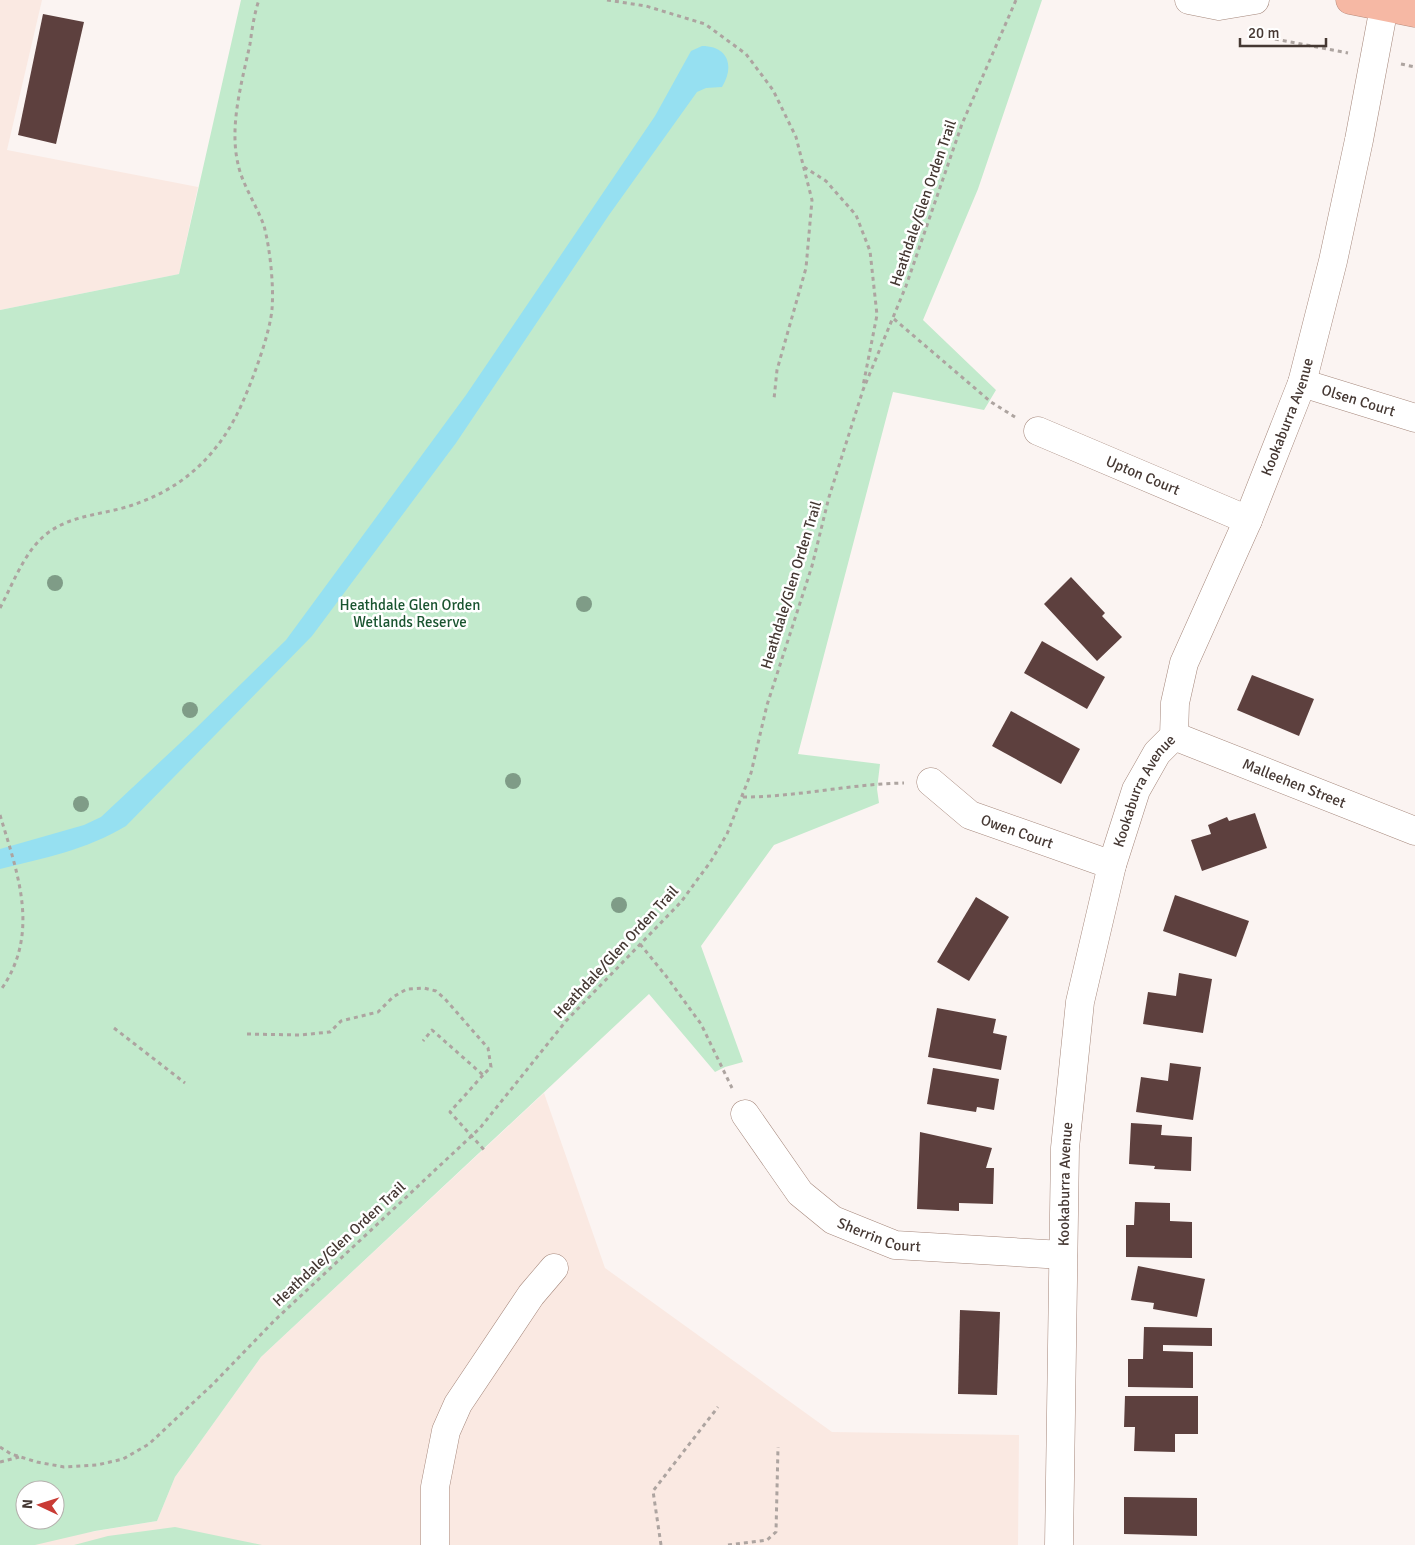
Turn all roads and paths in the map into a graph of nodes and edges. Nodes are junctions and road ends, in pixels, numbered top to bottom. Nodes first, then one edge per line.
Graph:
1 (259, 0) edge
2 (607, 0) edge
3 (1016, 0) edge
4 (1189, 0) edge
5 (1350, 0) edge
6 (1243, 3) edge
7 (1385, 3) edge
8 (1415, 13) edge
9 (1374, 58) junction
10 (1415, 67) edge
11 (804, 167) junction
12 (894, 319) junction
13 (1302, 383) junction
14 (860, 398) junction
15 (774, 399) dead end
16 (1415, 418) edge
17 (1038, 431) joint
18 (1248, 520) junction
19 (0, 608) edge
20 (1174, 736) junction
21 (931, 782) joint
22 (743, 797) junction
23 (0, 815) edge
24 (1415, 831) edge
25 (1112, 865) junction
26 (640, 944) junction
27 (0, 991) edge
28 (114, 1028) dead end
29 (247, 1034) dead end
30 (423, 1041) dead end
31 (483, 1075) junction
32 (186, 1083) dead end
33 (745, 1114) joint
34 (472, 1136) junction
35 (486, 1152) dead end
36 (1063, 1255) junction
37 (554, 1268) dead end
38 (718, 1407) dead end
39 (0, 1447) edge
40 (778, 1448) dead end
41 (20, 1457) junction
42 (0, 1462) edge
43 (435, 1545) edge
44 (661, 1545) edge
45 (728, 1545) edge
46 (1059, 1545) edge

1 - 19 path
2 - 11 path
3 - 12 path, Heathdale/Glen Orden Trail
4 - 6 street
5 - 7 highway
6 - 9 path
7 - 8 highway
7 - 9 street, Kookaburra Avenue
9 - 10 path
9 - 13 street, Kookaburra Avenue
11 - 14 path
11 - 15 path
12 - 14 path, Heathdale/Glen Orden Trail
12 - 17 path
13 - 16 street, Olsen Court
13 - 18 street, Kookaburra Avenue
14 - 22 path, Heathdale/Glen Orden Trail
17 - 18 street, Upton Court
18 - 20 street, Kookaburra Avenue
20 - 24 street, Malleehen Street
20 - 25 street, Kookaburra Avenue
21 - 22 path
21 - 25 street, Owen Court
22 - 26 path, Heathdale/Glen Orden Trail
23 - 27 path
25 - 36 street, Kookaburra Avenue
26 - 33 path
26 - 34 path, Heathdale/Glen Orden Trail
28 - 32 path
29 - 31 path
30 - 31 path
31 - 34 path
33 - 36 street, Sherrin Court
34 - 35 path
34 - 41 path, Heathdale/Glen Orden Trail
36 - 46 street, Kookaburra Avenue
37 - 43 street
38 - 44 path
39 - 41 path, Heathdale/Glen Orden Trail
40 - 45 path
41 - 42 path

